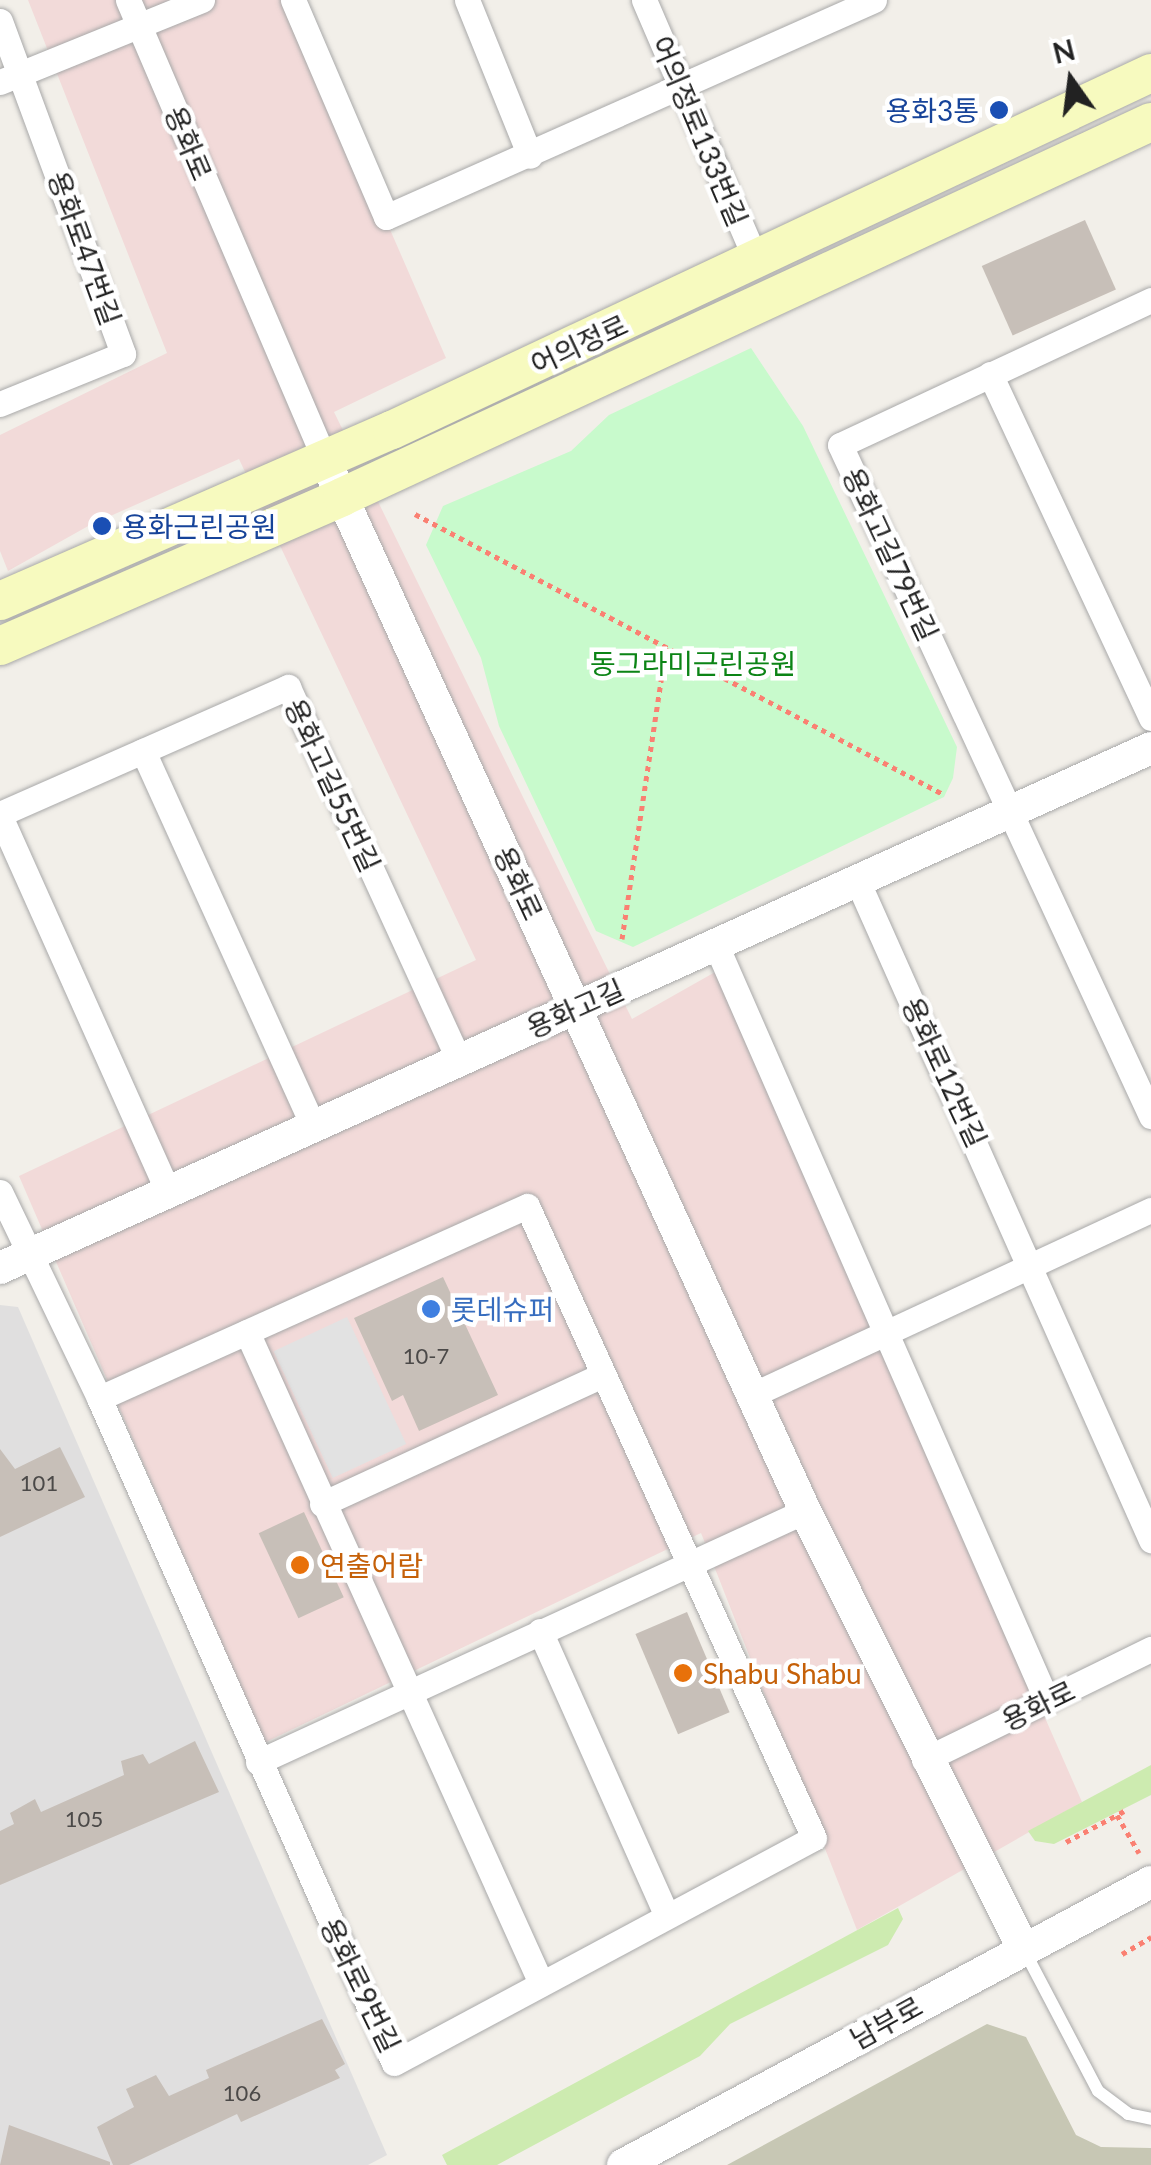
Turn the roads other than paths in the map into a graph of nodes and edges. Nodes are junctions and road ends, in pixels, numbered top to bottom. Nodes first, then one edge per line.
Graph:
1 (128, 0) edge
2 (202, 0) edge
3 (293, 0) edge
4 (467, 0) edge
5 (644, 0) edge
6 (864, 2) edge
7 (0, 21) edge
8 (138, 26) junction
9 (1151, 73) edge
10 (11, 78) edge
11 (681, 90) junction
12 (1151, 122) edge
13 (530, 156) junction
14 (757, 262) junction
15 (1151, 300) edge
16 (990, 374) junction
17 (0, 404) edge
18 (325, 460) junction
19 (342, 497) junction
20 (0, 600) edge
21 (0, 646) edge
22 (1151, 718) edge
23 (1151, 748) edge
24 (143, 751) junction
25 (1009, 810) junction
26 (0, 815) edge
27 (857, 880) junction
28 (716, 945) junction
29 (576, 1007) junction
30 (459, 1060) junction
31 (1151, 1116) edge
32 (312, 1126) junction
33 (0, 1192) edge
34 (168, 1192) junction
35 (1151, 1210) edge
36 (14, 1261) edge
37 (1032, 1264) junction
38 (888, 1331) junction
39 (247, 1332) junction
40 (603, 1375) junction
41 (752, 1394) junction
42 (99, 1398) junction
43 (322, 1504) junction
44 (804, 1510) junction
45 (1151, 1540) edge
46 (687, 1562) junction
47 (540, 1631) junction
48 (1151, 1649) edge
49 (407, 1692) junction
50 (1047, 1701) junction
51 (924, 1760) junction
52 (258, 1762) junction
53 (1147, 1871) edge
54 (666, 1914) junction
55 (1022, 1948) junction
56 (542, 1984) junction
57 (1151, 2119) edge
58 (623, 2165) edge

1 - 8 street, 용화로
2 - 8 street
3 - 13 street
4 - 13 street
5 - 11 street, 어의정로133번길
6 - 11 street
7 - 10 street, 용화로47번길
8 - 10 street
8 - 18 street, 용화로
9 - 14 main road, 어의정로
10 - 17 street, 용화로47번길
11 - 13 street
11 - 14 street, 어의정로133번길
12 - 19 main road, 어의정로
14 - 18 main road, 어의정로
15 - 16 street, 용화고길79번길
16 - 22 street
16 - 25 street, 용화고길79번길
18 - 19 street, 용화로
18 - 20 main road, 어의정로
19 - 21 main road, 어의정로
19 - 29 street, 용화로
23 - 25 street, 용화고길
24 - 26 street, 용화고길55번길
24 - 30 street, 용화고길55번길
24 - 32 street
25 - 27 street, 용화고길
25 - 31 street
26 - 34 street
27 - 28 street, 용화고길
27 - 37 street, 용화로12번길
28 - 29 street, 용화고길
28 - 38 street
29 - 30 street, 용화고길
29 - 41 street, 용화로
30 - 32 street, 용화고길
32 - 34 street, 용화고길
33 - 36 street
34 - 36 street, 용화고길
35 - 37 street
36 - 42 street, 용화로9번길
37 - 38 street
37 - 45 street, 용화로12번길
38 - 41 street
38 - 50 street
39 - 40 street, 용화로9번길
39 - 42 street, 용화로9번길
39 - 43 street
40 - 43 street
40 - 46 street, 용화로9번길
41 - 44 street, 용화로
42 - 52 street, 용화로9번길
43 - 49 street
44 - 46 street
44 - 51 street, 용화로
46 - 47 street
46 - 54 street, 용화로9번길
47 - 49 street
47 - 54 street
48 - 50 street, 용화로
49 - 52 street
49 - 56 street
50 - 51 street, 용화로
51 - 55 street, 용화로
52 - 56 street, 용화로9번길
53 - 55 street, 남부로
54 - 56 street, 용화로9번길
55 - 57 lane
55 - 58 street, 남부로

